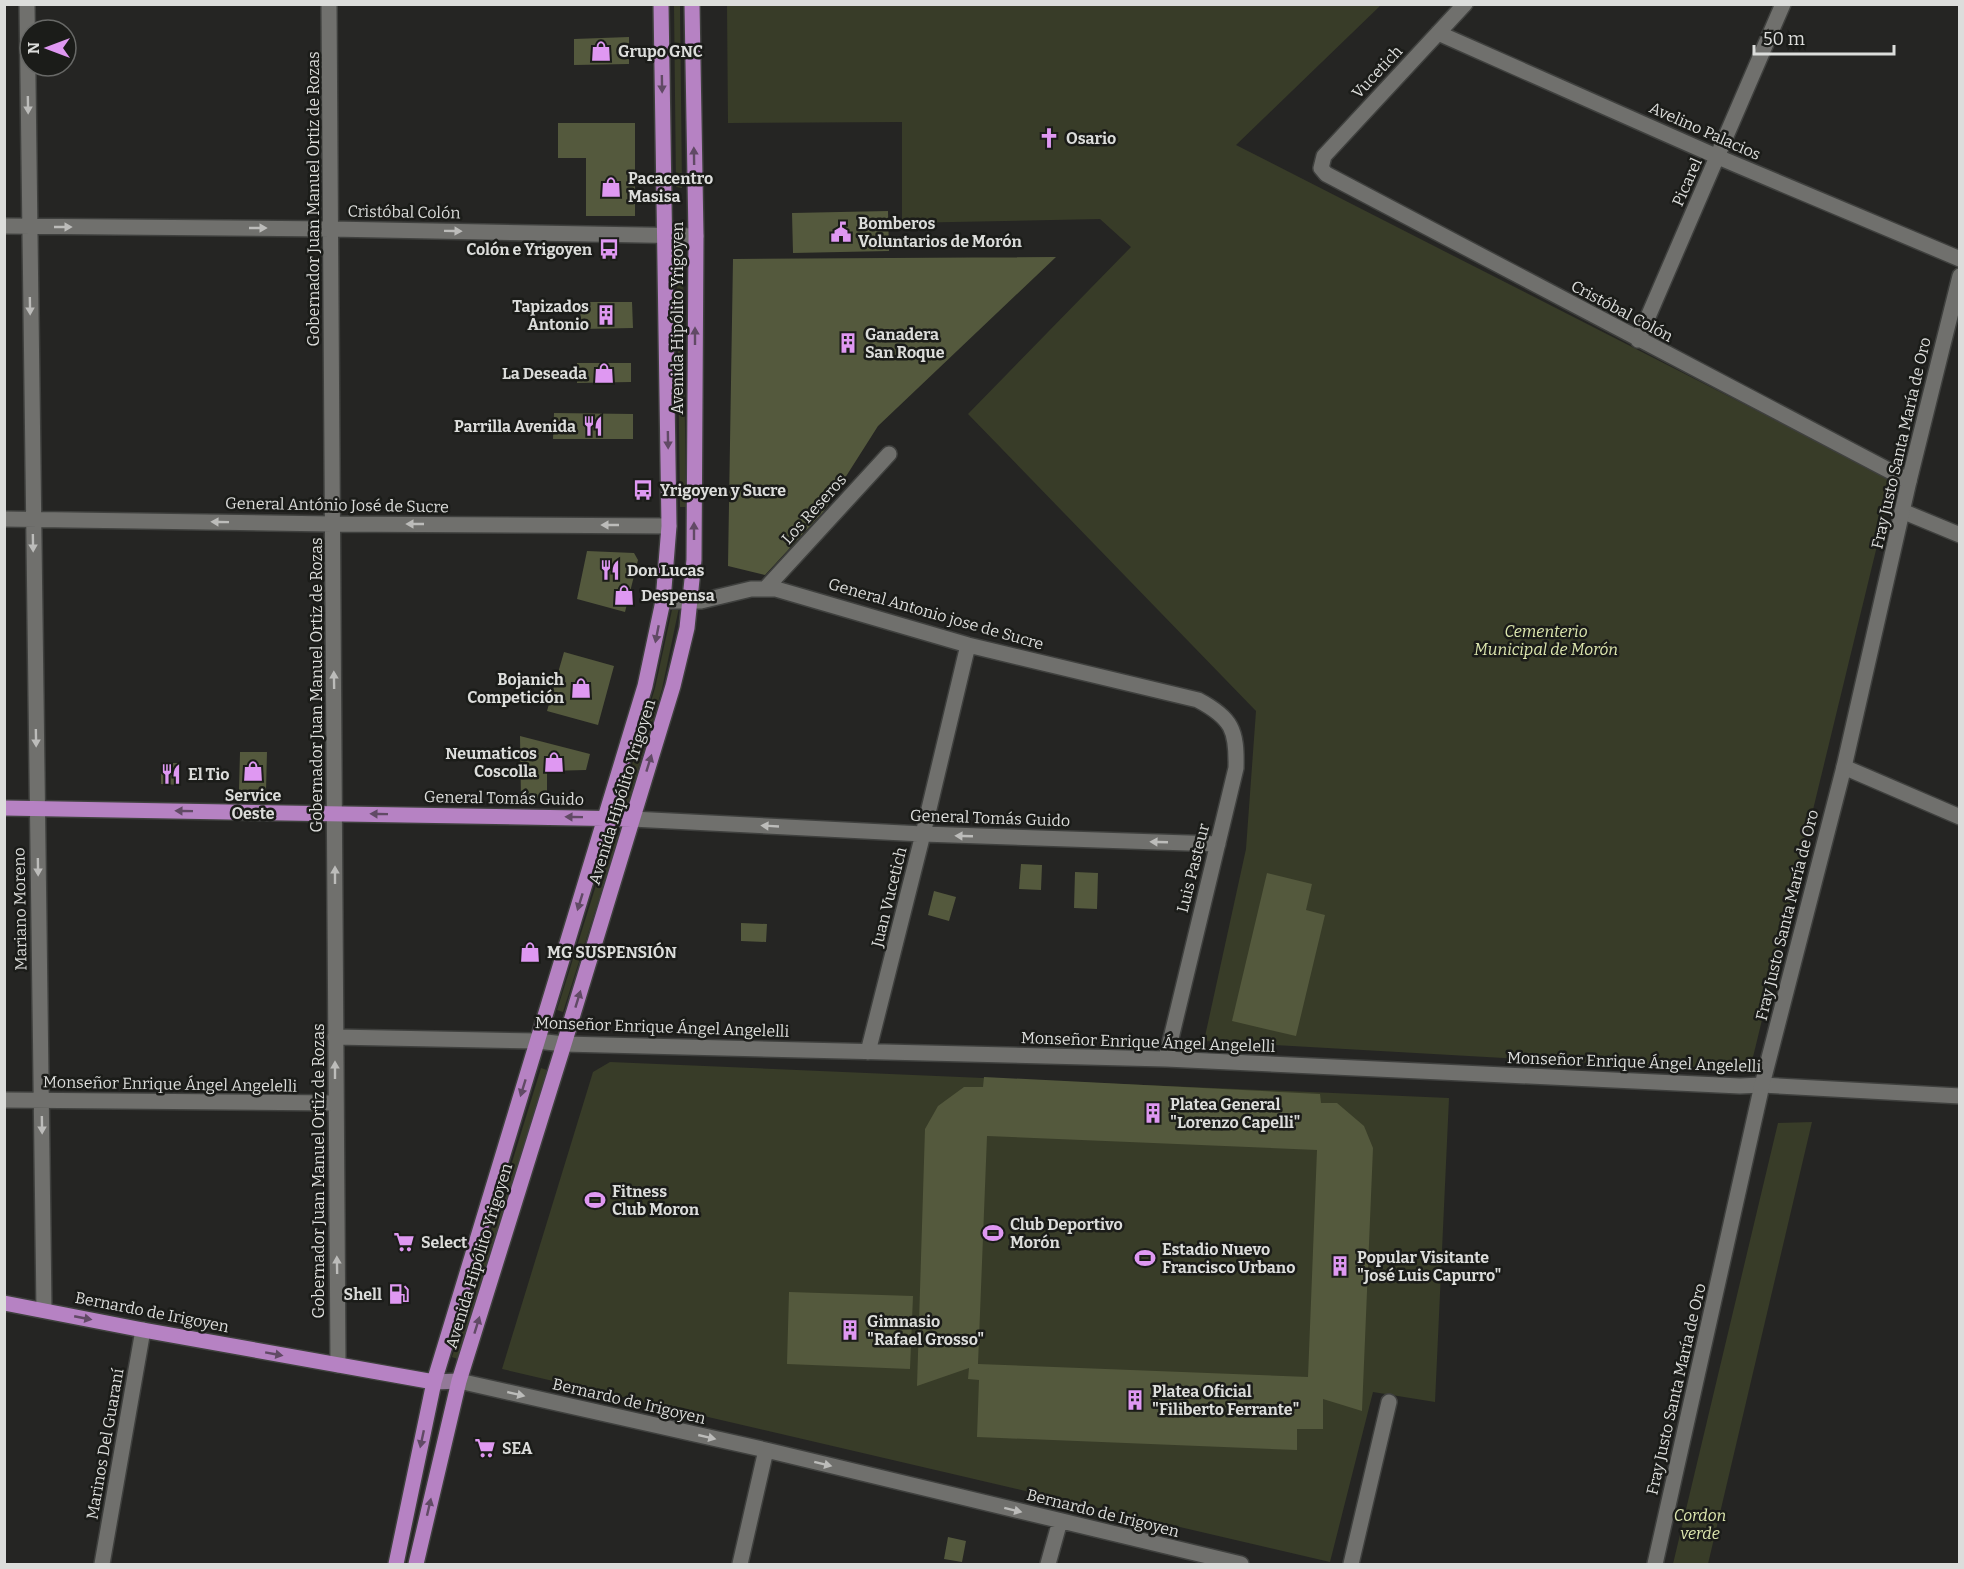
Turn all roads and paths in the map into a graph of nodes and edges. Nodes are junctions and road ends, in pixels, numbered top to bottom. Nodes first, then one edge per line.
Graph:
1 (27, 4) edge
2 (329, 4) edge
3 (661, 4) edge
4 (692, 4) edge
5 (1465, 4) edge
6 (1783, 4) edge
7 (1438, 33) junction
8 (1718, 157) junction
9 (1321, 168) joint
10 (4, 226) edge
11 (29, 226) junction
12 (331, 229) junction
13 (665, 234) junction
14 (696, 236) junction
15 (1959, 259) edge
16 (1959, 276) edge
17 (1638, 340) junction
18 (889, 454) dead end
19 (1909, 481) junction
20 (1902, 511) junction
21 (4, 519) edge
22 (33, 520) junction
23 (332, 524) junction
24 (669, 526) junction
25 (1959, 535) edge
26 (766, 588) junction
27 (663, 601) junction
28 (691, 602) junction
29 (968, 645) junction
30 (1198, 700) joint
31 (1844, 767) junction
32 (4, 808) edge
33 (37, 809) junction
34 (335, 813) junction
35 (1959, 817) edge
36 (605, 818) junction
37 (632, 819) junction
38 (923, 834) junction
39 (1218, 844) junction
40 (335, 1037) junction
41 (537, 1041) junction
42 (564, 1044) junction
43 (868, 1052) junction
44 (1166, 1059) junction
45 (1762, 1085) junction
46 (1959, 1096) edge
47 (4, 1100) edge
48 (41, 1100) junction
49 (335, 1103) junction
50 (4, 1303) edge
51 (44, 1310) junction
52 (143, 1330) junction
53 (338, 1365) junction
54 (459, 1381) junction
55 (434, 1382) junction
56 (1389, 1402) dead end
57 (766, 1450) junction
58 (1060, 1521) junction
59 (102, 1564) edge
60 (396, 1564) edge
61 (416, 1564) edge
62 (740, 1564) edge
63 (1048, 1564) edge
64 (1240, 1564) edge
65 (1351, 1564) edge
66 (1655, 1564) edge

1 -> 11 street, Mariano Moreno
2 - 12 street, Gobernador Juan Manuel Ortiz de Rozas
3 -> 13 main road, Avenida Hipólito Yrigoyen
14 -> 4 main road, Avenida Hipólito Yrigoyen
5 - 7 street, Vucetich
6 - 8 street, Picarel
7 - 8 street, Avelino Palacios
7 - 9 street, Vucetich
8 - 15 street, Avelino Palacios
8 - 17 street, Picarel
9 - 17 street, Cristóbal Colón
10 - 11 street, Cristóbal Colón
11 -> 12 street, Cristóbal Colón
11 -> 22 street, Mariano Moreno
12 -> 13 street, Cristóbal Colón
12 - 23 street, Gobernador Juan Manuel Ortiz de Rozas
13 - 14 street, Cristóbal Colón
13 -> 24 main road, Avenida Hipólito Yrigoyen
28 -> 14 main road, Avenida Hipólito Yrigoyen
16 - 19 street, Fray Justo Santa María de Oro
17 - 19 street, Cristóbal Colón
18 - 26 street, Los Reseros
19 - 20 street, Fray Justo Santa María de Oro
20 - 25 street
20 - 31 street, Fray Justo Santa María de Oro
21 - 22 street, General António José de Sucre
23 -> 22 street, General António José de Sucre
22 -> 33 street, Mariano Moreno
24 -> 23 street, General António José de Sucre
34 -> 23 street, Gobernador Juan Manuel Ortiz de Rozas
24 - 27 main road, Avenida Hipólito Yrigoyen
26 - 28 street, General Antonio jose de Sucre
26 - 29 street, General Antonio jose de Sucre
27 - 28 street, General Antonio jose de Sucre
27 -> 36 main road, Avenida Hipólito Yrigoyen
37 -> 28 main road, Avenida Hipólito Yrigoyen
29 - 30 street, General Antonio jose de Sucre
29 - 38 street, Juan Vucetich
30 - 39 street, Luis Pasteur
31 - 35 street
31 - 45 street, Fray Justo Santa María de Oro
32 - 33 main road, General Tomás Guido
34 -> 33 main road, General Tomás Guido
33 -> 48 street, Mariano Moreno
36 -> 34 main road, General Tomás Guido
40 -> 34 street, Gobernador Juan Manuel Ortiz de Rozas
36 - 37 main road, General Tomás Guido
36 -> 41 main road, Avenida Hipólito Yrigoyen
38 -> 37 street, General Tomás Guido
42 -> 37 main road, Avenida Hipólito Yrigoyen
39 -> 38 street, General Tomás Guido
38 - 43 street, Juan Vucetich
39 - 44 street, Luis Pasteur
40 - 41 street, Monseñor Enrique Ángel Angelelli
49 -> 40 street, Gobernador Juan Manuel Ortiz de Rozas
41 - 42 street, Monseñor Enrique Ángel Angelelli
41 -> 55 main road, Avenida Hipólito Yrigoyen
42 - 43 street, Monseñor Enrique Ángel Angelelli
54 -> 42 main road, Avenida Hipólito Yrigoyen
43 - 44 street, Monseñor Enrique Ángel Angelelli
44 - 45 street, Monseñor Enrique Ángel Angelelli
45 - 46 street, Monseñor Enrique Ángel Angelelli
45 - 66 street, Fray Justo Santa María de Oro
47 - 48 street, Monseñor Enrique Ángel Angelelli
48 - 49 street, Monseñor Enrique Ángel Angelelli
48 -> 51 street, Mariano Moreno
53 -> 49 street, Gobernador Juan Manuel Ortiz de Rozas
50 - 51 main road, Bernardo de Irigoyen
51 -> 52 main road, Bernardo de Irigoyen
52 -> 53 main road, Bernardo de Irigoyen
52 - 59 street, Marinos Del Guaraní
53 - 55 main road, Bernardo de Irigoyen
54 - 55 main road, Bernardo de Irigoyen
54 -> 57 street, Bernardo de Irigoyen
61 -> 54 main road, Avenida Hipólito Yrigoyen
55 -> 60 main road, Avenida Hipólito Yrigoyen
56 - 65 street
57 -> 58 street, Bernardo de Irigoyen
57 - 62 street
58 - 63 street
58 - 64 street, Bernardo de Irigoyen

